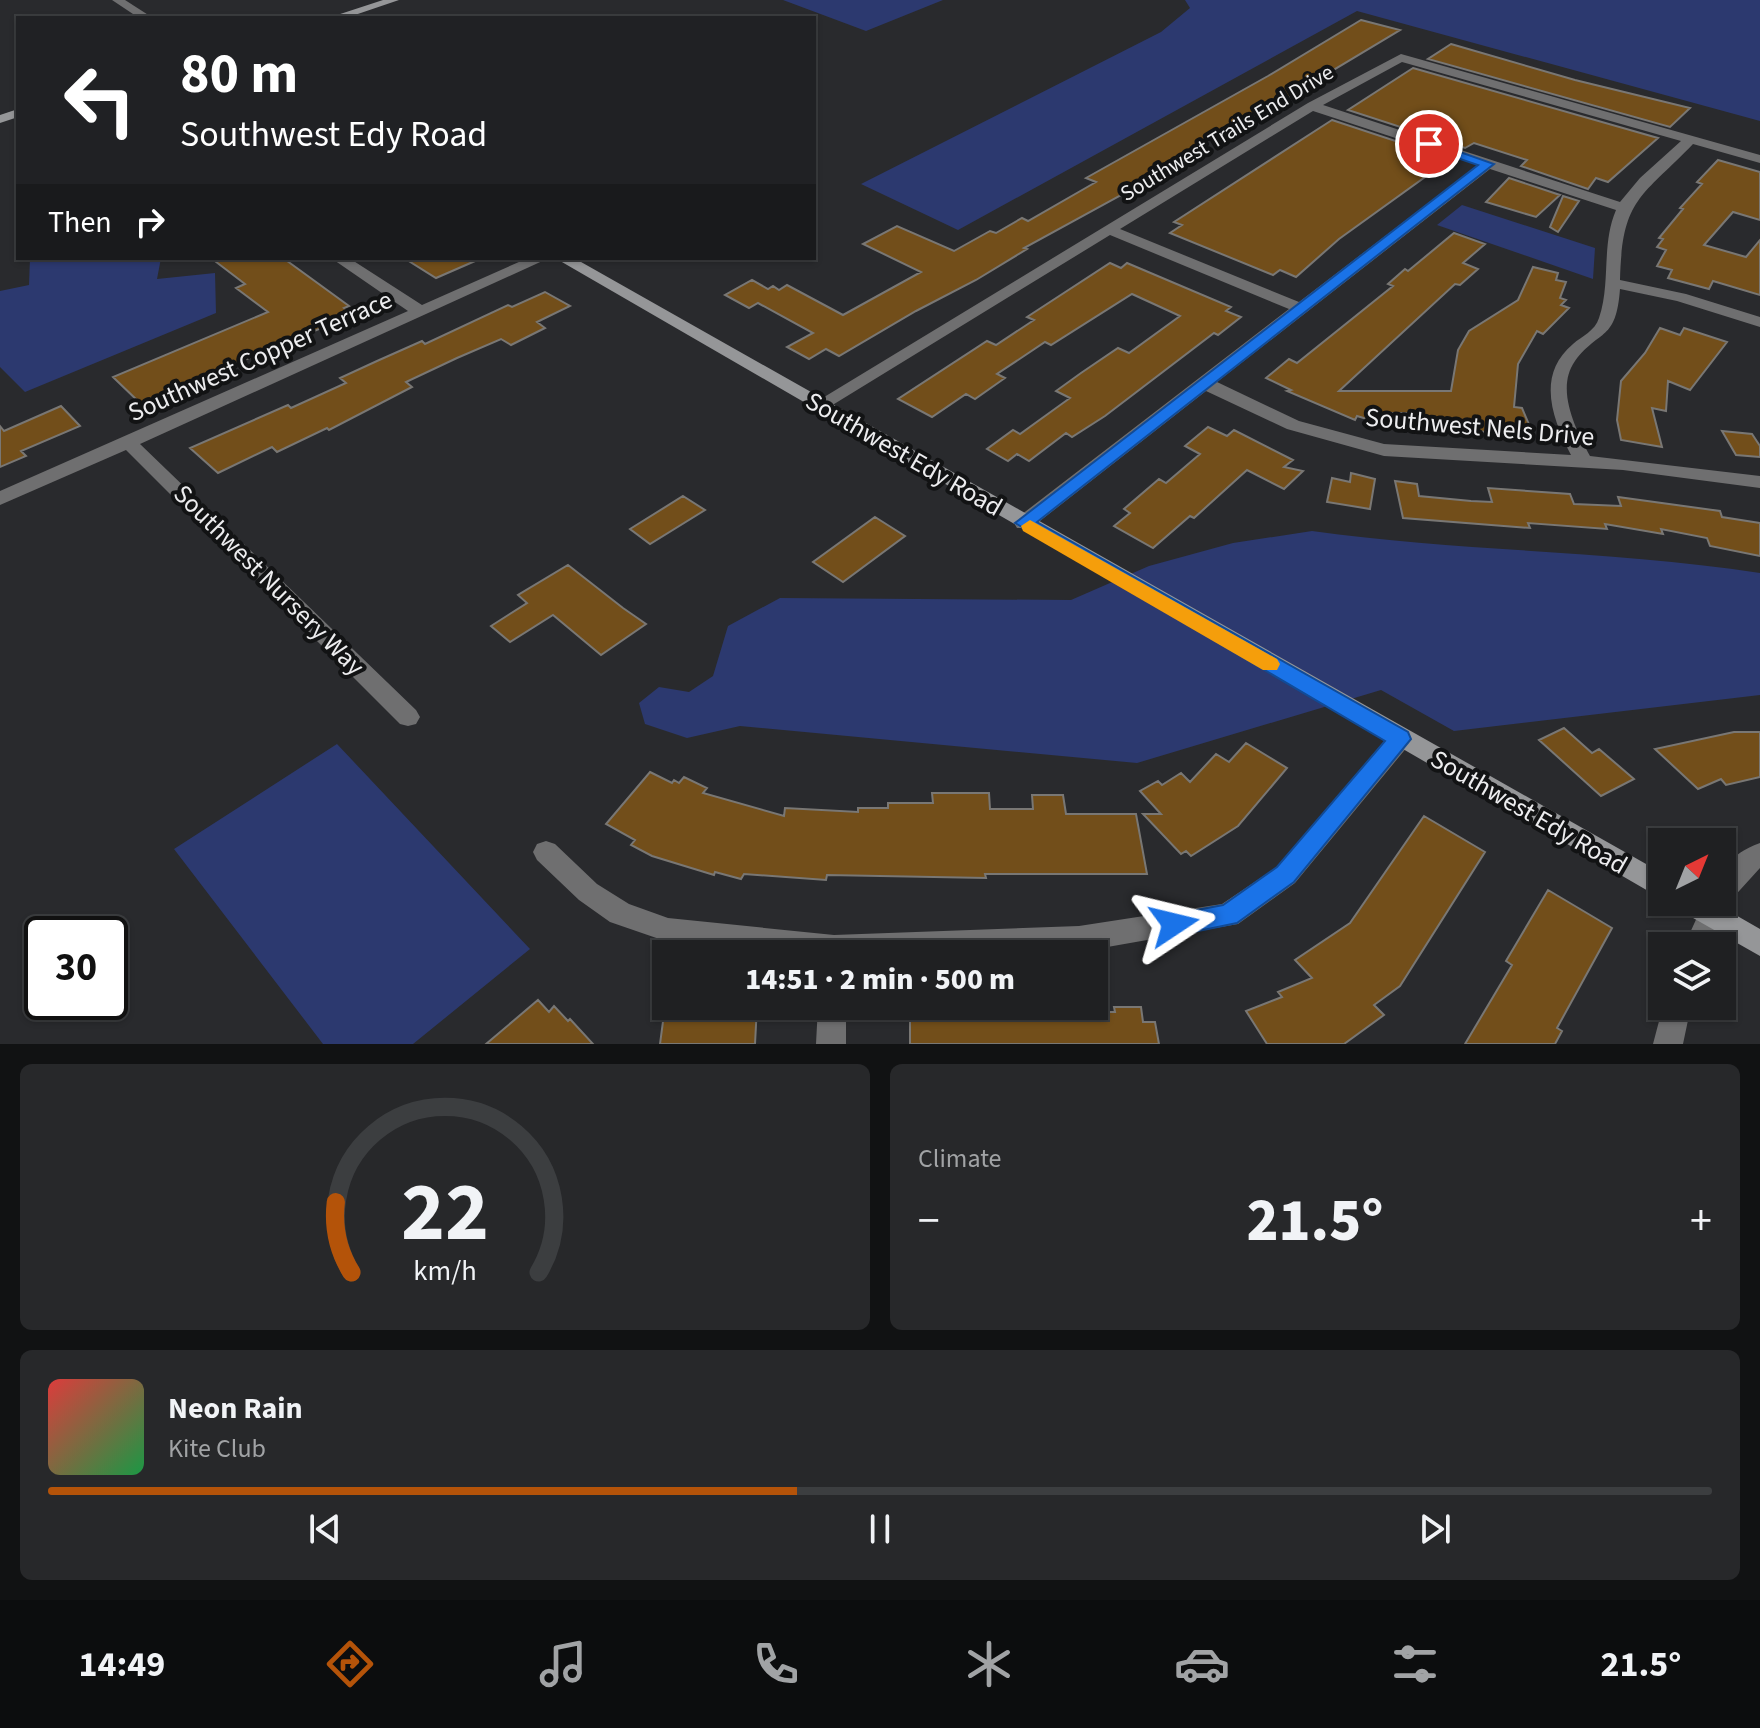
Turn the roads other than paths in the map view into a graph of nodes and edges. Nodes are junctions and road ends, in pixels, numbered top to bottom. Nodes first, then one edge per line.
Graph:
1 (117, 0) edge
2 (394, 0) edge
3 (144, 16) edge
4 (341, 16) edge
5 (1312, 106) junction
6 (1691, 139) junction
7 (1760, 159) edge
8 (1488, 164) junction
9 (1624, 208) junction
10 (1108, 229) junction
11 (342, 260) edge
12 (537, 260) edge
13 (566, 260) edge
14 (1612, 283) junction
15 (1300, 308) junction
16 (421, 312) junction
17 (1760, 322) edge
18 (1206, 384) junction
19 (820, 405) junction
20 (130, 444) junction
21 (1584, 462) junction
22 (1760, 482) edge
23 (0, 499) edge
24 (1024, 523) junction
25 (408, 717) dead end
26 (1400, 739) junction
27 (546, 852) dead end
28 (1760, 854) edge
29 (1736, 874) edge
30 (1648, 879) edge
31 (1726, 916) edge
32 (747, 940) edge
33 (1059, 940) edge
34 (1760, 943) edge
35 (832, 1020) edge
36 (1674, 1020) edge
37 (831, 1044) edge
38 (1668, 1044) edge

1 - 3 street
2 - 4 main road
5 - 6 street, Southwest Trails End Drive
5 - 8 street
5 - 10 street, Southwest Trails End Drive
6 - 7 street
6 - 9 street
8 - 9 street
8 - 15 street
9 - 14 street
10 - 15 street
10 - 19 street, Southwest Trails End Drive
11 - 16 street
12 - 16 street, Southwest Copper Terrace
13 - 19 main road, Southwest Edy Road
14 - 17 street
14 - 21 street
15 - 18 street
16 - 20 street, Southwest Copper Terrace
18 - 21 street, Southwest Nels Drive
18 - 24 street
19 - 24 main road, Southwest Edy Road
20 - 23 street, Southwest Copper Terrace
20 - 25 street, Southwest Nursery Way
21 - 22 street, Southwest Nels Drive
24 - 26 main road, Southwest Edy Road
26 - 30 main road, Southwest Edy Road
26 - 33 street
27 - 32 street
28 - 29 street
31 - 34 main road
35 - 37 street
36 - 38 street

